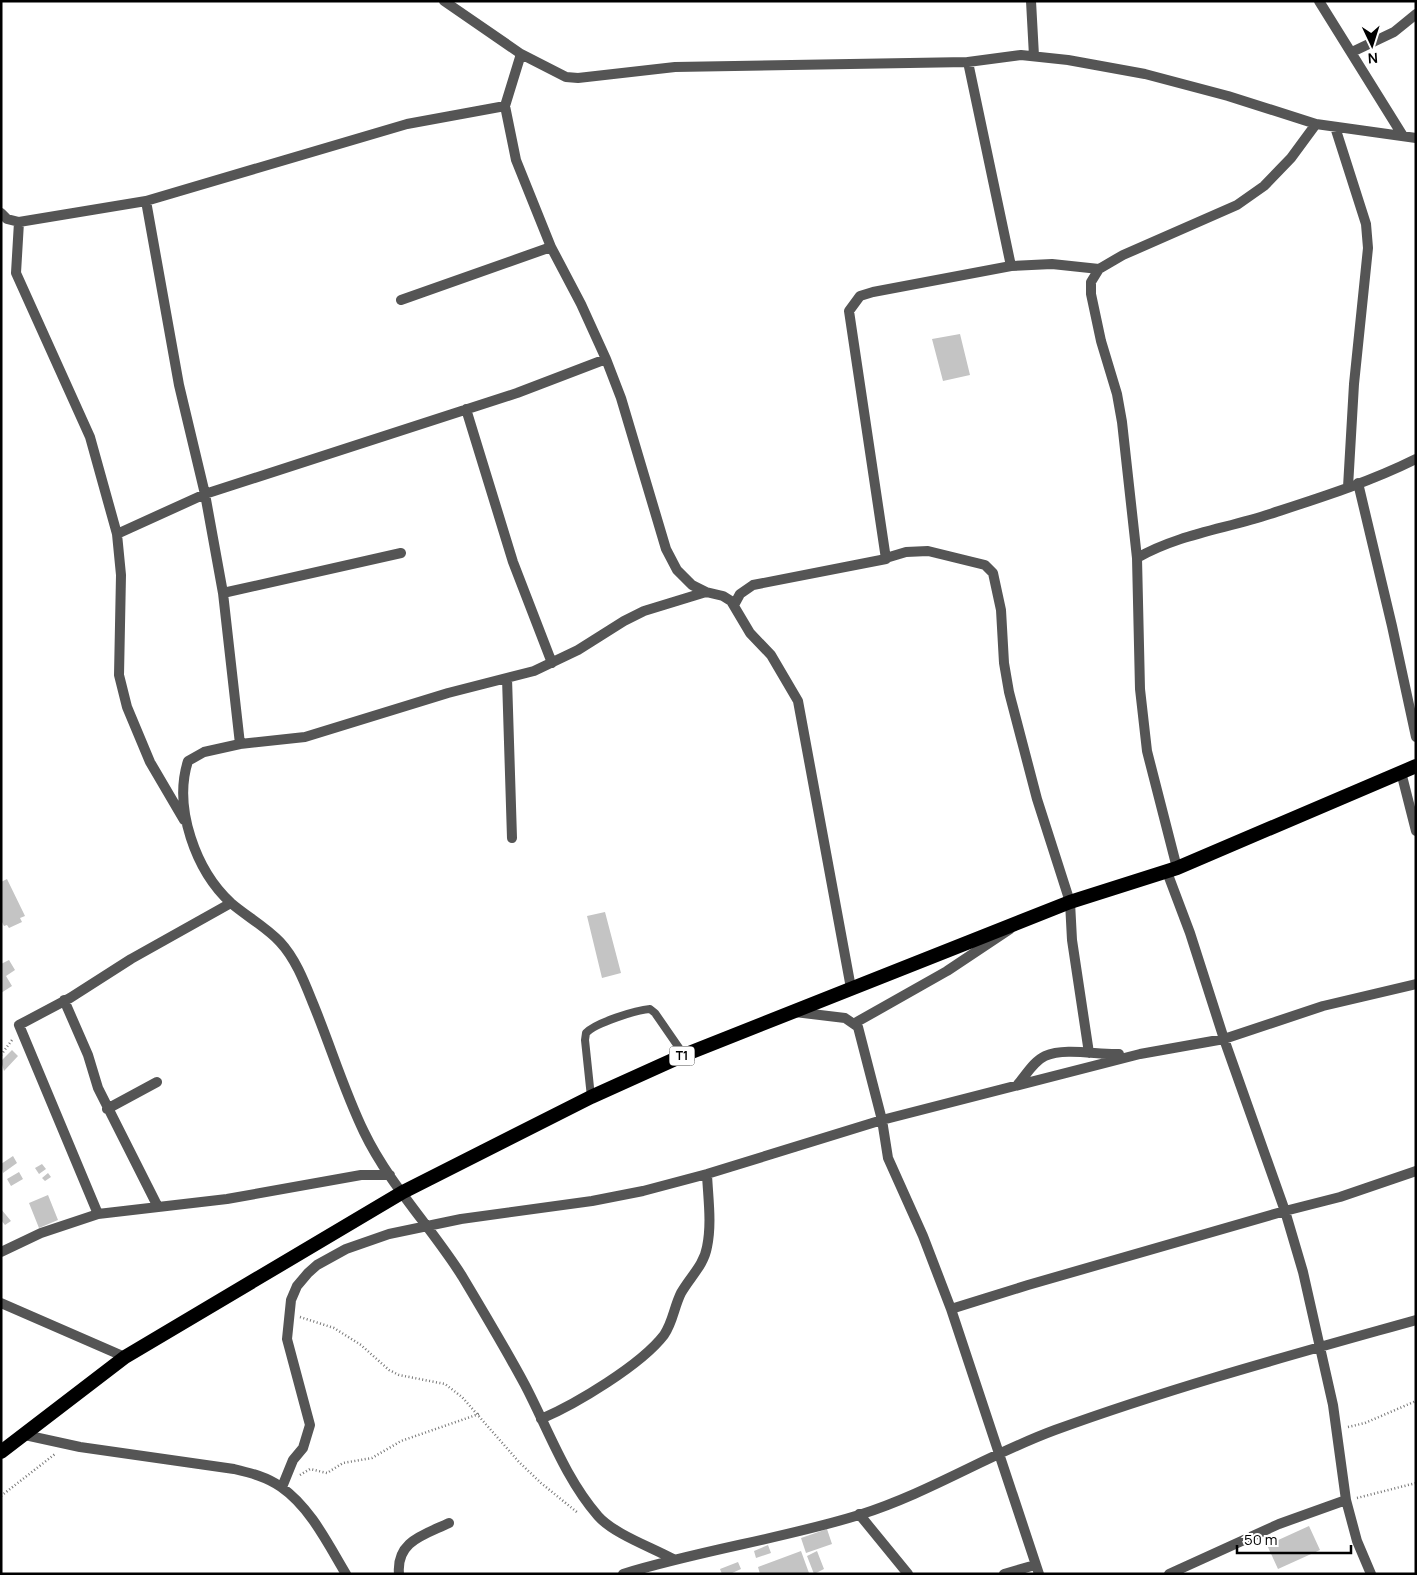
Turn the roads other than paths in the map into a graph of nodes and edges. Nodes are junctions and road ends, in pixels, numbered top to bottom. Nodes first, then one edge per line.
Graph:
1 (444, 1) edge
2 (1031, 1) edge
3 (1319, 1) edge
4 (1416, 14) edge
5 (1352, 52) junction
6 (521, 54) junction
7 (1034, 56) junction
8 (968, 62) junction
9 (505, 106) junction
10 (1316, 124) junction
11 (1335, 127) junction
12 (1403, 136) junction
13 (1416, 138) edge
14 (146, 201) junction
15 (1, 214) edge
16 (19, 222) junction
17 (551, 247) junction
18 (1011, 266) junction
19 (1099, 269) junction
20 (401, 300) dead end
21 (606, 359) junction
22 (466, 409) junction
23 (1416, 459) edge
24 (1353, 485) junction
25 (205, 494) junction
26 (117, 534) junction
27 (401, 553) dead end
28 (886, 558) junction
29 (1137, 558) junction
30 (706, 592) junction
31 (223, 593) junction
32 (734, 605) junction
33 (552, 663) junction
34 (507, 678) junction
35 (1416, 737) edge
36 (240, 744) junction
37 (1416, 766) edge
38 (1401, 772) junction
39 (1411, 800) edge
40 (187, 825) junction
41 (1416, 830) edge
42 (512, 838) dead end
43 (1172, 870) junction
44 (1070, 902) junction
45 (231, 903) junction
46 (1021, 922) junction
47 (1416, 984) edge
48 (851, 988) junction
49 (64, 1000) junction
50 (795, 1012) junction
51 (855, 1023) junction
52 (1224, 1039) junction
53 (1089, 1053) junction
54 (1140, 1054) junction
55 (684, 1055) junction
56 (157, 1082) dead end
57 (1017, 1084) junction
58 (591, 1096) junction
59 (107, 1109) junction
60 (882, 1120) junction
61 (1416, 1171) edge
62 (707, 1174) junction
63 (390, 1175) junction
64 (402, 1192) junction
65 (158, 1207) junction
66 (1285, 1211) junction
67 (98, 1214) junction
68 (427, 1226) junction
69 (1, 1252) edge
70 (1, 1303) edge
71 (951, 1309) junction
72 (1416, 1320) edge
73 (1320, 1347) junction
74 (125, 1357) junction
75 (541, 1419) junction
76 (25, 1435) junction
77 (1, 1452) edge
78 (998, 1454) junction
79 (284, 1489) junction
80 (1346, 1500) junction
81 (859, 1514) junction
82 (449, 1523) dead end
83 (673, 1559) junction
84 (1037, 1569) edge
85 (346, 1574) edge
86 (399, 1574) edge
87 (623, 1574) edge
88 (908, 1574) edge
89 (1004, 1574) edge
90 (1169, 1574) edge
91 (1370, 1574) edge

1 - 6 street
2 - 7 street
3 - 5 street
4 - 5 street
5 - 12 street
6 - 8 street
6 - 9 street
7 - 8 street
7 - 10 street
8 - 18 street
9 - 14 street
9 - 17 street
10 - 11 street
10 - 19 street
11 - 12 street
11 - 24 street
12 - 13 street
14 - 16 street
14 - 25 street
15 - 16 street
16 - 26 street
17 - 20 street
17 - 21 street
18 - 19 street
18 - 28 street
19 - 29 street
21 - 22 street
21 - 30 street
22 - 25 street
22 - 33 street
23 - 24 street
24 - 29 street
24 - 35 street
25 - 26 street
25 - 31 street
26 - 40 street
27 - 31 street
28 - 32 street
28 - 44 street
29 - 43 street
30 - 32 street
30 - 33 street
31 - 36 street
32 - 48 street
33 - 34 street
34 - 36 street
34 - 42 street
36 - 40 street
37 - 38 highway, T1
38 - 39 street
38 - 43 highway, T1
39 - 41 street
40 - 45 street
43 - 44 highway, T1
43 - 52 street
44 - 46 highway, T1
44 - 53 street
45 - 49 street
45 - 63 street
46 - 48 highway, T1
46 - 51 street
47 - 52 street
48 - 50 highway, T1
49 - 59 street
49 - 67 street
50 - 51 street
50 - 55 highway, T1
51 - 60 street
52 - 54 street
52 - 66 street
53 - 54 street
53 - 57 street
54 - 57 street
55 - 58 highway, T1
55 - 58 lane
56 - 59 street
57 - 60 street
58 - 64 highway, T1
59 - 65 street
60 - 62 street
60 - 71 street
61 - 66 street
62 - 68 street
62 - 75 street
63 - 64 street
63 - 65 street
64 - 68 street
64 - 74 highway, T1
65 - 67 street
66 - 71 street
66 - 73 street
67 - 69 street
68 - 75 street
68 - 79 street
70 - 74 street
71 - 78 street
72 - 73 street
73 - 78 street
73 - 80 street
74 - 76 highway, T1
75 - 83 street
76 - 77 highway, T1
76 - 79 street
78 - 81 street
78 - 84 street
79 - 85 street
80 - 90 street
80 - 91 street
81 - 83 street
81 - 88 street
82 - 86 street
83 - 87 street
84 - 89 street

